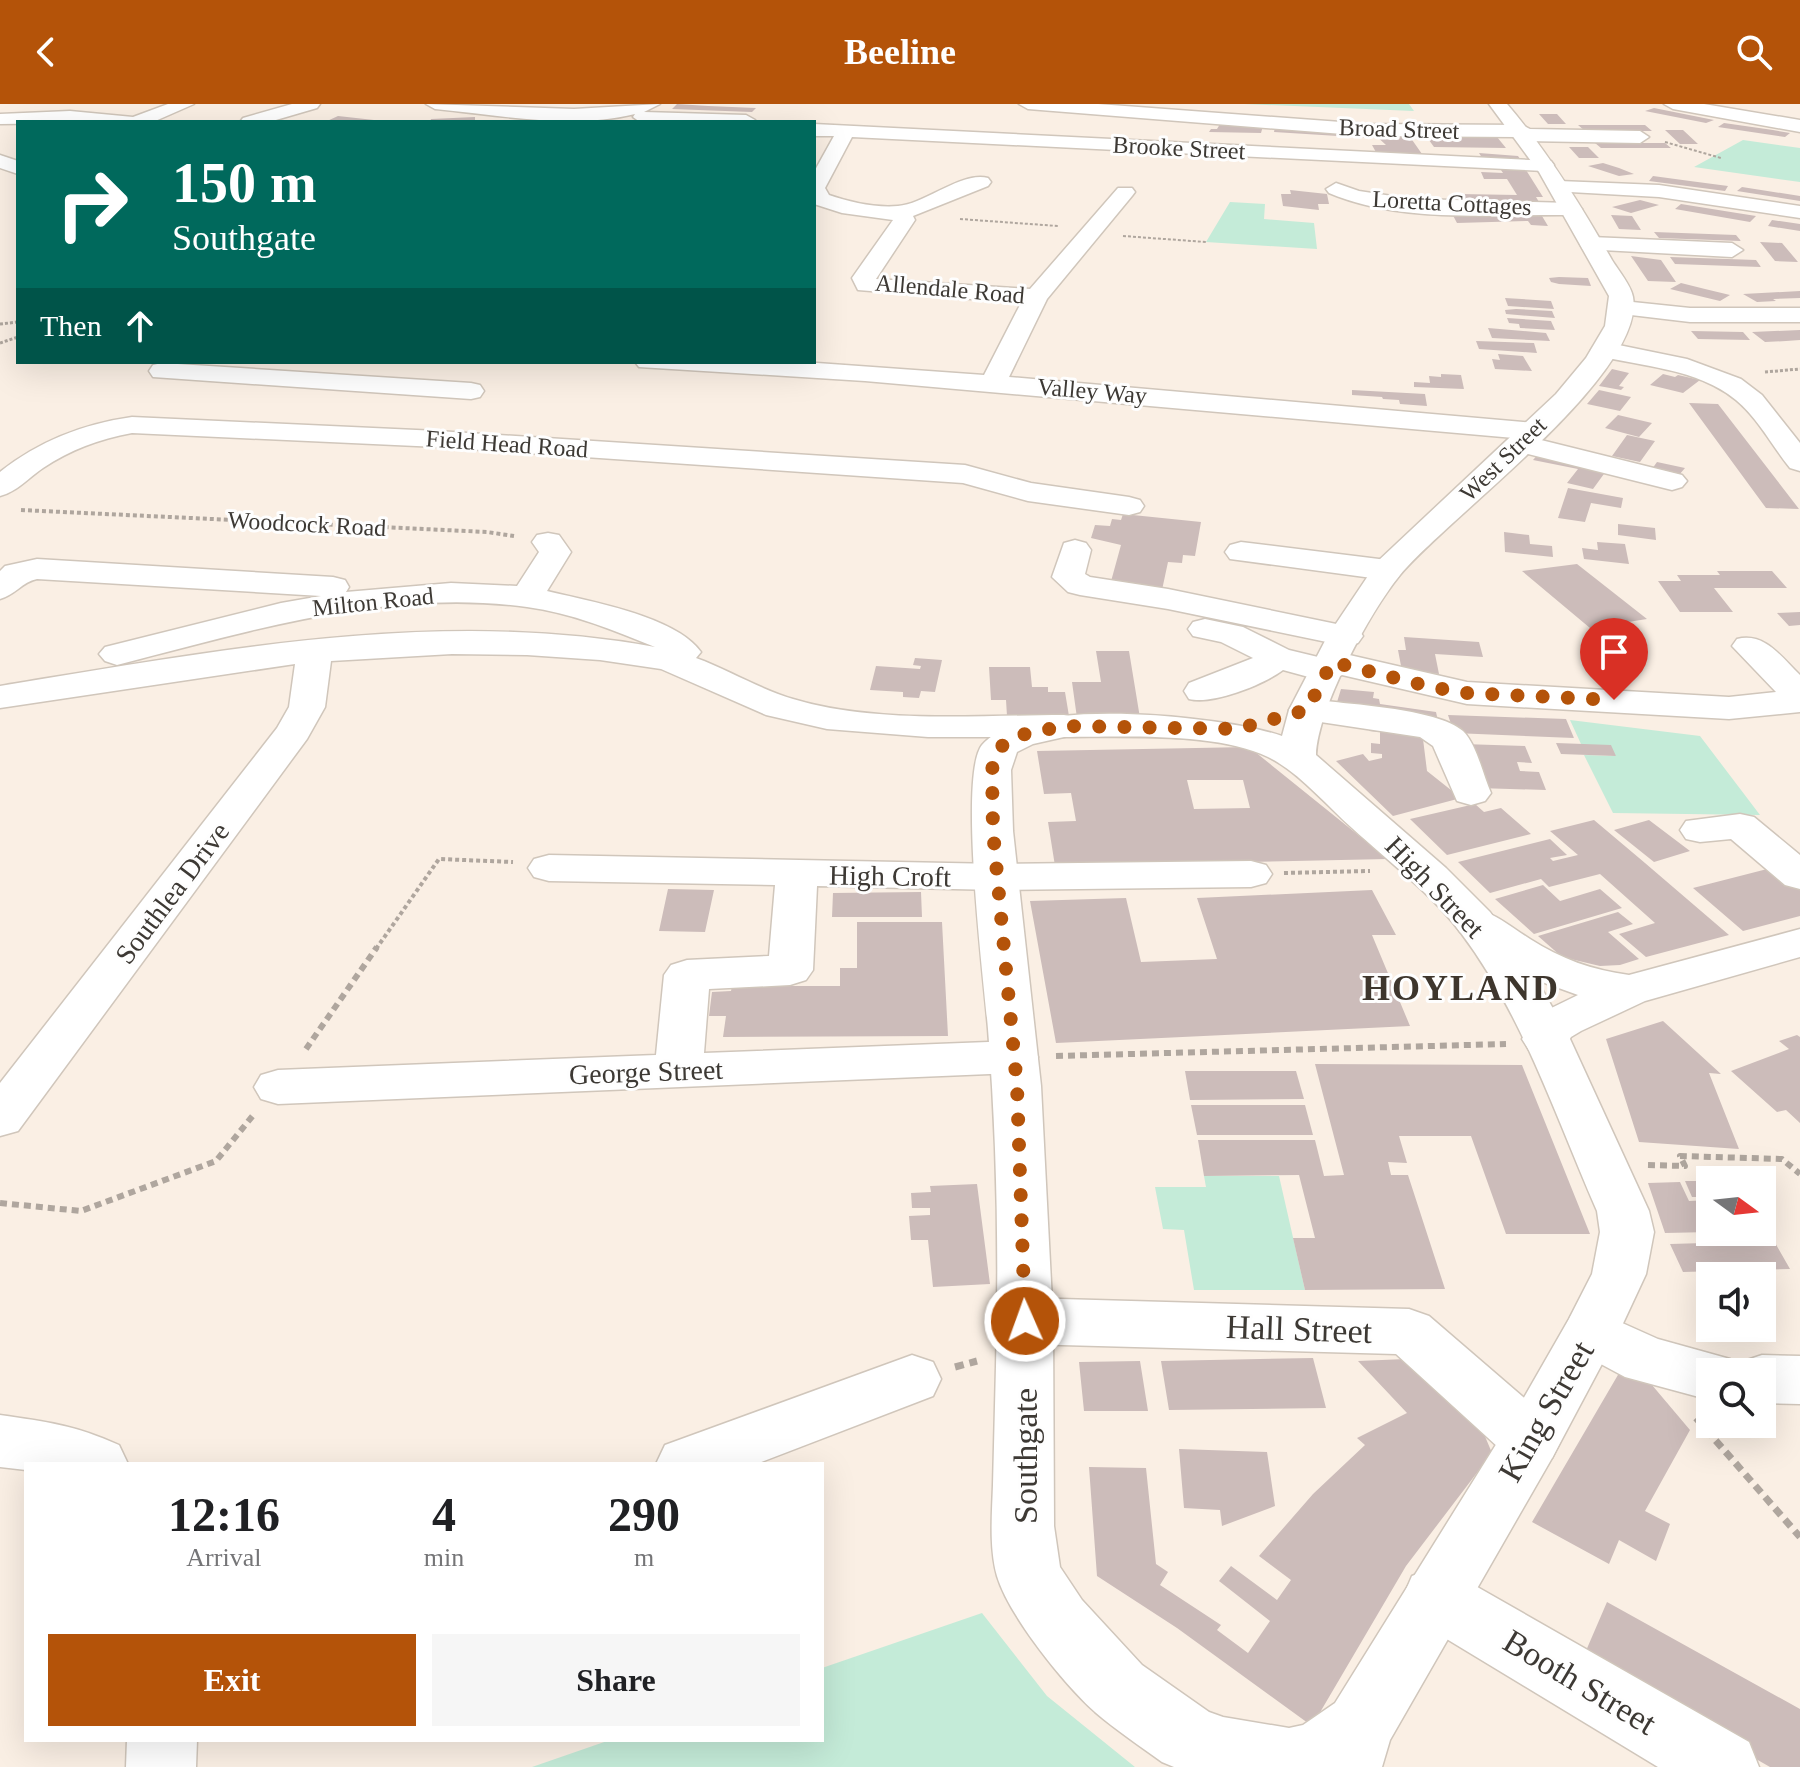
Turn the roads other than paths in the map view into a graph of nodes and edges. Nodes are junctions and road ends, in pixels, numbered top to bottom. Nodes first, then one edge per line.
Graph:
1 (49, 104) edge
2 (185, 104) edge
3 (311, 104) edge
4 (435, 104) edge
5 (1028, 104) edge
6 (1227, 104) edge
7 (1673, 104) edge
8 (1792, 104) edge
9 (513, 110) junction
10 (639, 113) edge
11 (25, 118) junction
12 (0, 119) edge
13 (113, 120) edge
14 (140, 120) edge
15 (256, 120) edge
16 (496, 120) edge
17 (746, 120) edge
18 (1765, 120) junction
19 (1513, 121) edge
20 (1800, 126) edge
21 (816, 130) edge
22 (846, 131) junction
23 (1640, 137) road end
24 (981, 182) dead end
25 (816, 186) edge
26 (1558, 187) junction
27 (1336, 189) dead end
28 (1125, 192) dead end
29 (817, 200) edge
30 (1800, 212) edge
31 (902, 213) junction
32 (1591, 244) junction
33 (1732, 250) dead end
34 (1036, 297) junction
35 (1623, 308) junction
36 (1800, 315) edge
37 (1604, 350) junction
38 (681, 364) edge
39 (162, 371) dead end
40 (993, 383) junction
41 (1528, 437) junction
42 (438, 439) junction
43 (1800, 462) edge
44 (1672, 481) dead end
45 (8, 499) edge
46 (1129, 506) dead end
47 (548, 542) road end
48 (1075, 550) dead end
49 (1241, 552) dead end
50 (1387, 570) junction
51 (0, 589) edge
52 (451, 593) junction
53 (527, 597) junction
54 (1102, 606) dead end
55 (1749, 646) dead end
56 (314, 654) junction
57 (1335, 656) junction
58 (1277, 657) junction
59 (682, 664) junction
60 (53, 688) junction
61 (1202, 691) dead end
62 (0, 697) edge
63 (1800, 698) edge
64 (1307, 710) junction
65 (912, 726) junction
66 (1064, 726) junction
67 (1210, 731) junction
68 (1297, 758) junction
69 (992, 784) junction
70 (1471, 793) dead end
71 (1700, 830) dead end
72 (549, 868) road end
73 (797, 874) junction
74 (1251, 874) road end
75 (1800, 876) edge
76 (998, 877) junction
77 (1475, 922) junction
78 (1800, 943) edge
79 (1629, 990) junction
80 (1546, 1041) junction
81 (1014, 1057) junction
82 (678, 1071) junction
83 (278, 1087) road end
84 (0, 1118) edge
85 (1591, 1332) junction
86 (1025, 1334) junction
87 (1696, 1373) edge
88 (912, 1379) road end
89 (1776, 1379) edge
90 (1800, 1380) edge
91 (1531, 1440) junction
92 (0, 1441) edge
93 (94, 1462) edge
94 (691, 1462) edge
95 (1435, 1597) junction
96 (162, 1742) edge
97 (1353, 1747) edge
98 (1194, 1752) edge
99 (161, 1767) edge
100 (1724, 1767) edge

1 - 11 street
2 - 14 street
3 - 15 street
4 - 9 street
5 - 19 street, Broad Street
6 - 19 street
7 - 18 street
8 - 18 street
9 - 10 street
9 - 16 street
10 - 17 street
11 - 12 street
11 - 13 street
18 - 20 street
19 - 23 street
19 - 26 street
21 - 22 street, Brooke Street
22 - 25 street
22 - 26 street, Brooke Street
24 - 31 street
26 - 27 street, Loretta Cottages
26 - 30 street
26 - 32 street
28 - 34 street
29 - 31 street
31 - 34 street, Allendale Road
32 - 33 street
32 - 35 street
34 - 40 street
35 - 36 street
35 - 37 street, West Street
37 - 41 street, West Street
37 - 43 street
38 - 40 street, Valley Way
39 - 42 street
40 - 41 street, Valley Way
41 - 44 street, Valley Way
41 - 50 street, West Street
42 - 45 street, Field Head Road
42 - 46 street, Field Head Road
47 - 53 street
48 - 57 street
49 - 50 street
50 - 57 street, West Street
51 - 52 street
52 - 53 street, Milton Road
52 - 60 street, Milton Road
53 - 59 street, Milton Road
54 - 58 street
55 - 63 street
56 - 59 street, Milton Road
56 - 60 street, Milton Road
56 - 84 street, Southlea Drive
57 - 58 street
57 - 63 street
57 - 64 street, West Street
58 - 61 street
59 - 65 street, Milton Road
60 - 62 street, Milton Road
64 - 67 street
64 - 68 street, West Street
64 - 70 street
65 - 66 street, Milton Road
65 - 69 street, Milton Road
66 - 67 street, Milton Road
66 - 69 street, Southgate
67 - 68 street, High Street
68 - 77 street, High Street
69 - 76 street, Southgate
71 - 75 street
72 - 73 street, High Croft
73 - 76 street, High Croft
73 - 82 street
74 - 76 street, High Croft
76 - 81 street, Southgate
77 - 79 street
77 - 80 street, High Street
78 - 79 street
79 - 80 street
80 - 85 street, King Street
81 - 82 street, George Street
81 - 86 street, Southgate
82 - 83 street, George Street
85 - 87 street
85 - 91 street, King Street
86 - 91 street, Hall Street
86 - 98 street, Southgate
88 - 94 street
89 - 90 street
91 - 95 street, King Street
92 - 93 street
95 - 97 street, King Street
95 - 100 street, Booth Street
96 - 99 street
97 - 98 street, Southgate

